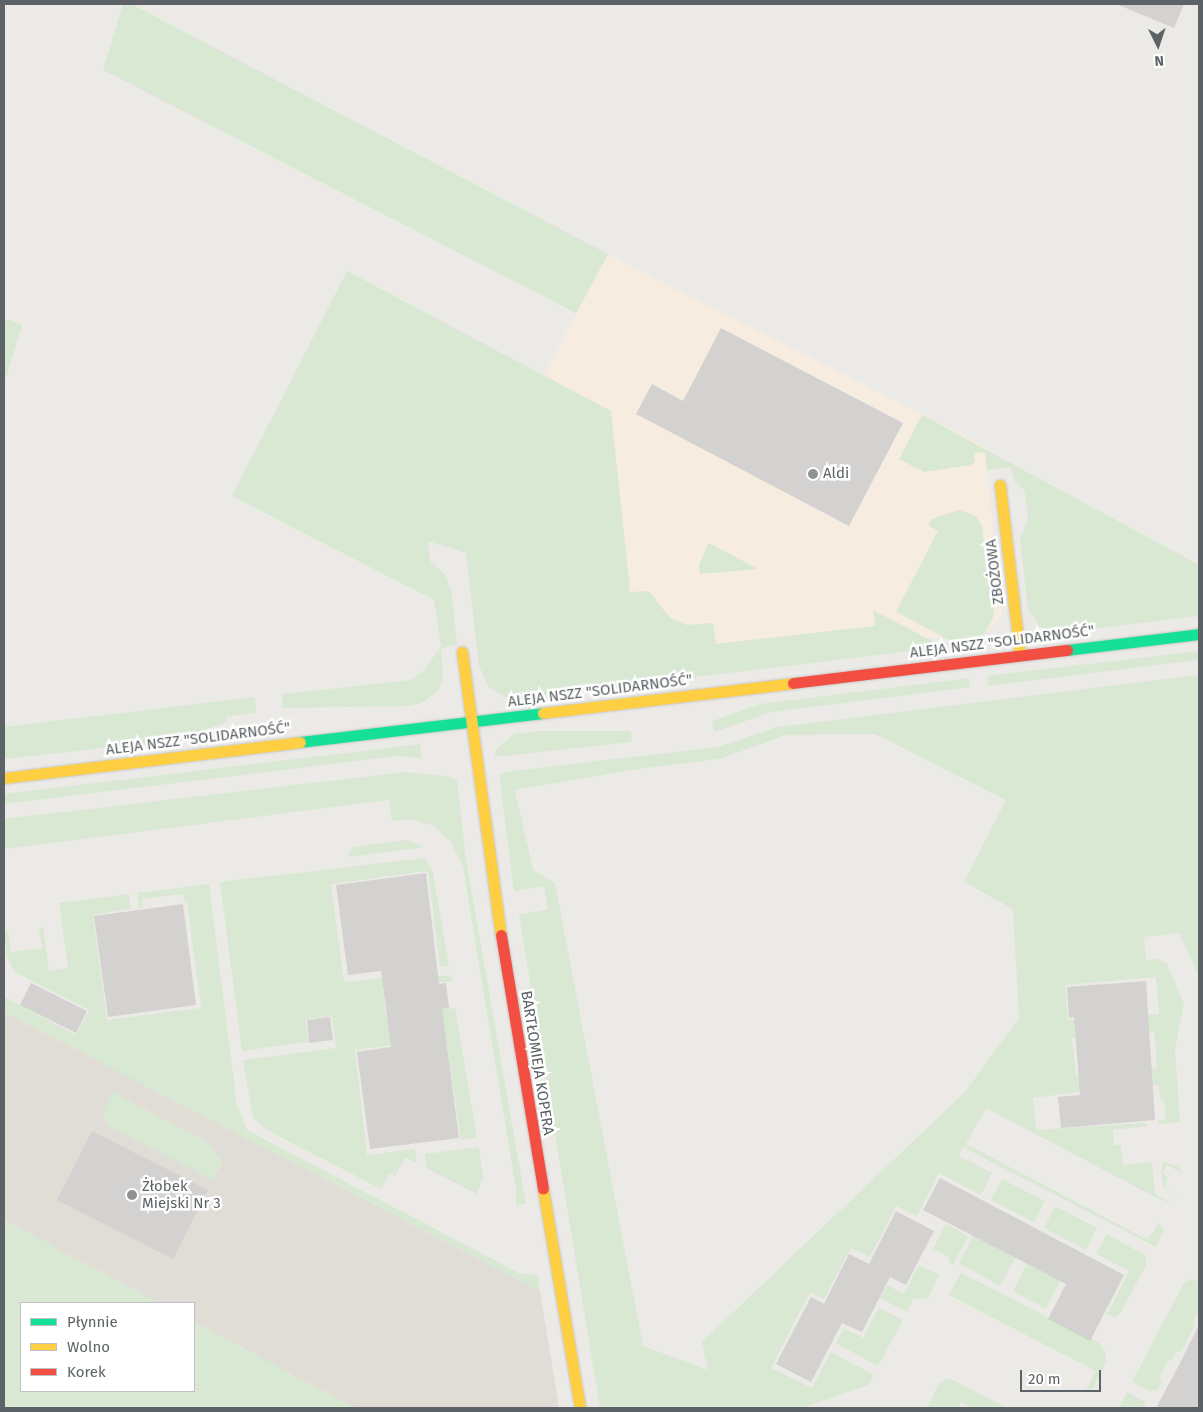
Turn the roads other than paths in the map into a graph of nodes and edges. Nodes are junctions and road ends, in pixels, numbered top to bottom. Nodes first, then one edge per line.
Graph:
1 (1000, 485) dead end
2 (1199, 634) edge
3 (462, 652) dead end
4 (1020, 655) junction
5 (471, 722) junction
6 (4, 778) edge
7 (580, 1408) edge

1 - 4 street, ZBOŻOWA
2 - 4 street, ALEJA NSZZ "SOLIDARNOŚĆ"
3 - 5 street, BARTŁOMIEJA KOPERA
4 - 5 street, ALEJA NSZZ "SOLIDARNOŚĆ"
5 - 6 street, ALEJA NSZZ "SOLIDARNOŚĆ"
5 - 7 street, BARTŁOMIEJA KOPERA

